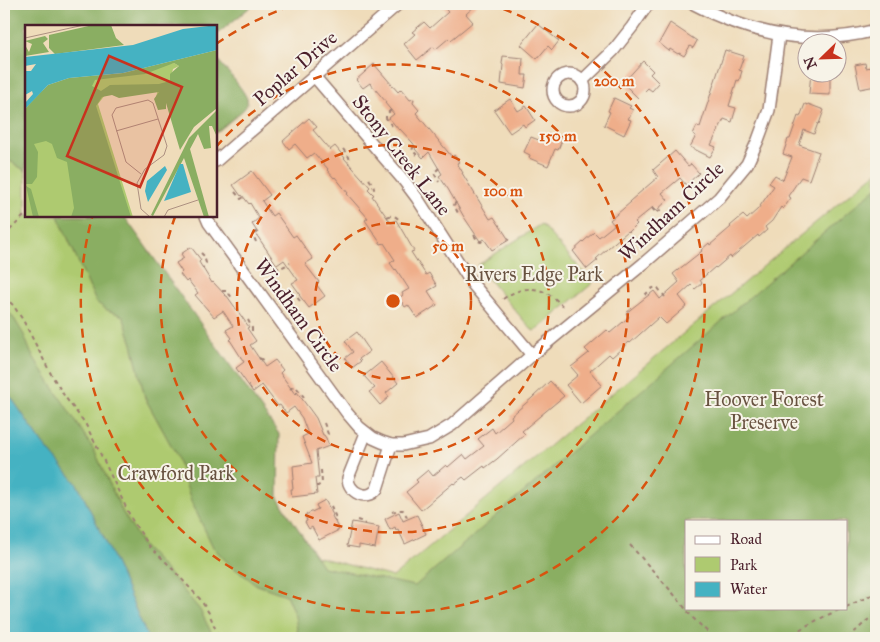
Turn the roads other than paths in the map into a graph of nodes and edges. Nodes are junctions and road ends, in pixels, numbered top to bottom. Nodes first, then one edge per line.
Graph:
1 (398, 4) edge
2 (648, 4) edge
3 (694, 4) edge
4 (876, 30) edge
5 (779, 35) junction
6 (314, 76) junction
7 (582, 80) dead end
8 (218, 159) edge
9 (207, 218) edge
10 (532, 354) junction
11 (366, 433) junction
12 (391, 445) junction

1 - 6 street, Poplar Drive
2 - 7 street
3 - 5 street
4 - 5 street
5 - 10 street, Windham Circle
6 - 8 street, Poplar Drive
6 - 10 street, Stony Creek Lane
9 - 11 street, Windham Circle
10 - 12 street, Windham Circle
11 - 12 street, Windham Circle
11 - 12 street

